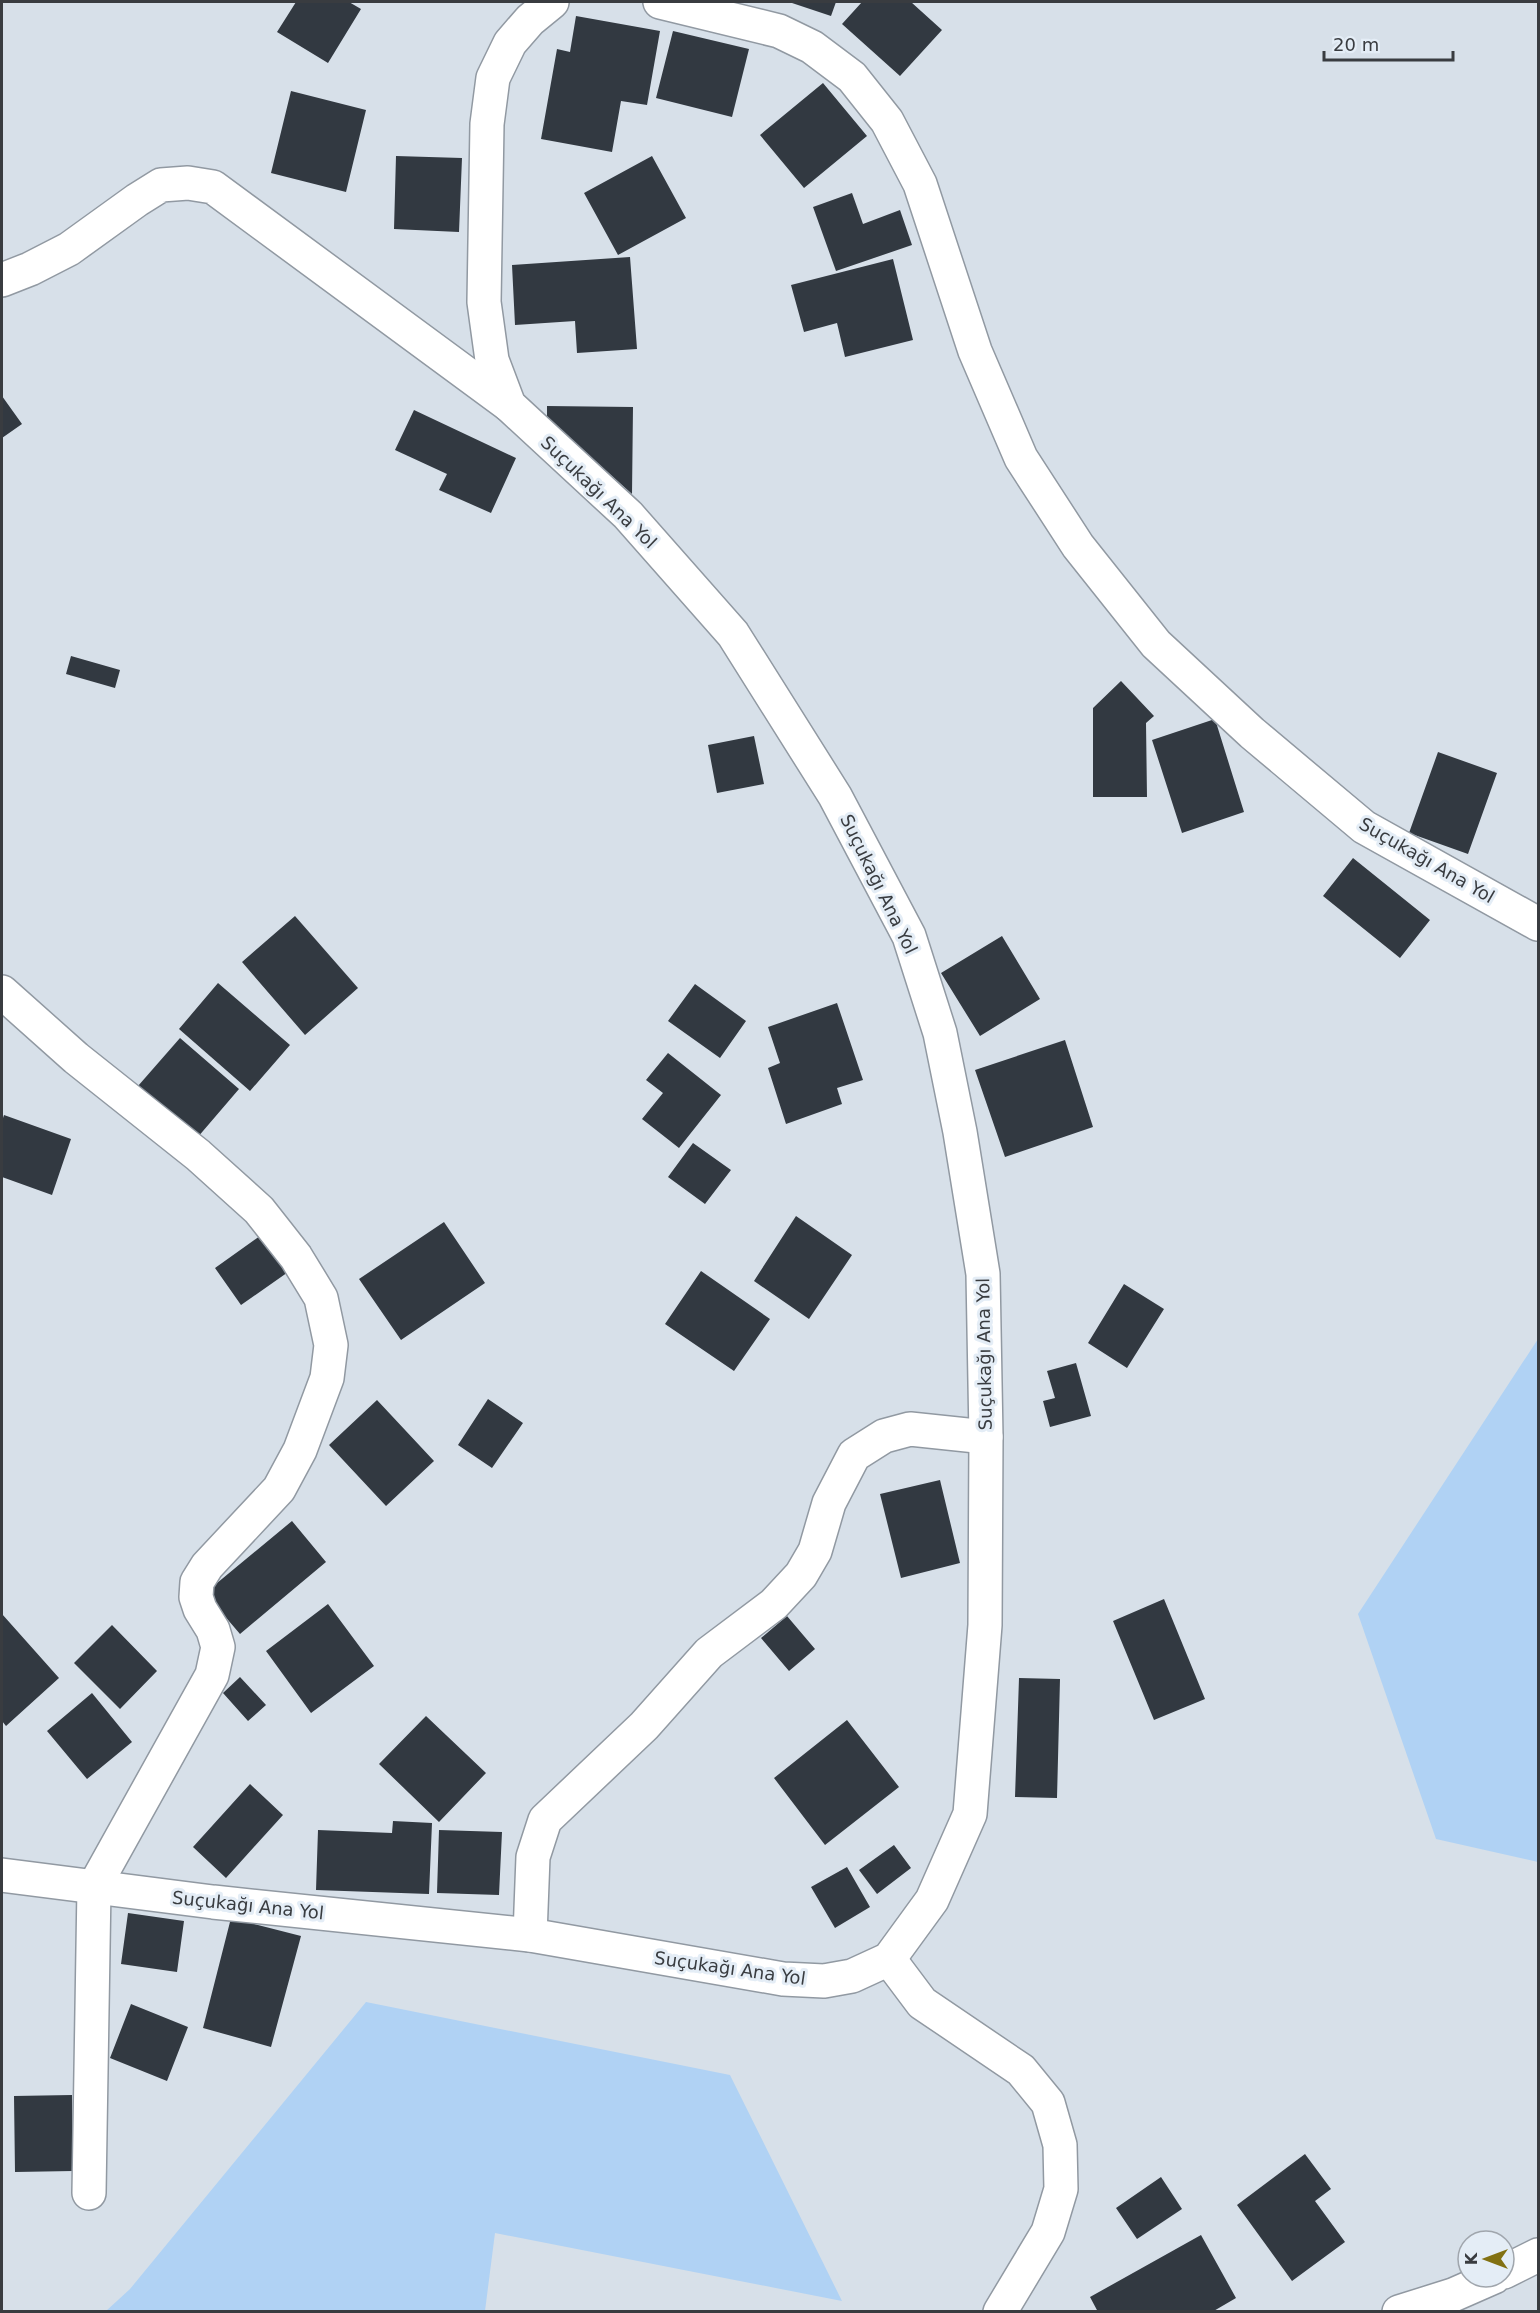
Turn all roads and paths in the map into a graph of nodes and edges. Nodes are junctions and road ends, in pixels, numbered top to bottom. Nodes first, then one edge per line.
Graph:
1 (552, 2) edge
2 (660, 2) edge
3 (2, 280) edge
4 (509, 405) junction
5 (1539, 924) edge
6 (2, 992) edge
7 (986, 1437) junction
8 (2, 1875) edge
9 (94, 1887) junction
10 (530, 1935) junction
11 (889, 1959) junction
12 (89, 2193) dead end
13 (1539, 2255) edge
14 (1516, 2266) edge
15 (1467, 2289) edge
16 (1000, 2312) edge
17 (1399, 2312) edge

1 - 4 street, Suçukağı Ana Yol
2 - 5 street, Suçukağı Ana Yol
3 - 4 street
4 - 7 street, Suçukağı Ana Yol
6 - 9 street
7 - 10 street
7 - 11 street, Suçukağı Ana Yol
8 - 9 street, Suçukağı Ana Yol
9 - 10 street, Suçukağı Ana Yol
9 - 12 street
10 - 11 street, Suçukağı Ana Yol
11 - 16 street
13 - 14 street
15 - 17 street

